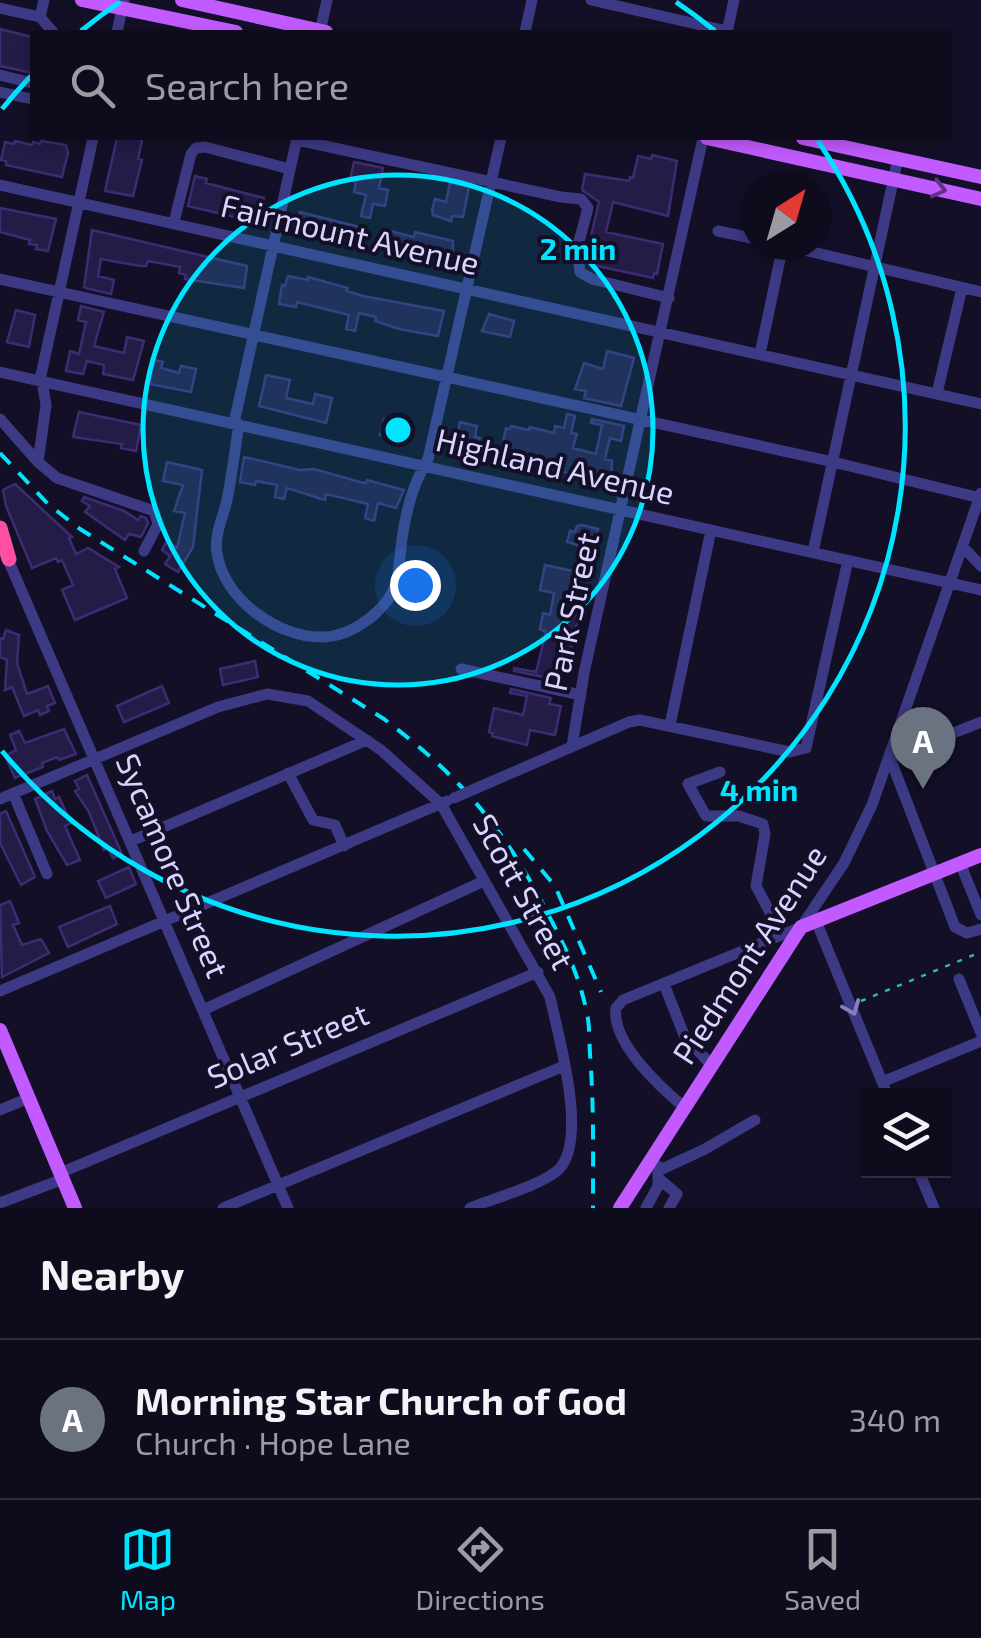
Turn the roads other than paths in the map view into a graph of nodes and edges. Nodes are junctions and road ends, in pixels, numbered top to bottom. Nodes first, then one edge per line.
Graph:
1 (44, 0) edge
2 (82, 0) edge
3 (182, 0) edge
4 (327, 0) edge
5 (532, 0) edge
6 (592, 0) edge
7 (734, 0) edge
8 (123, 4) edge
9 (0, 8) edge
10 (40, 17) junction
11 (51, 30) edge
12 (117, 30) edge
13 (228, 30) edge
14 (313, 30) edge
15 (322, 30) edge
16 (525, 30) edge
17 (719, 30) edge
18 (727, 30) edge
19 (0, 75) edge
20 (30, 82) edge
21 (0, 92) edge
22 (30, 99) edge
23 (93, 140) edge
24 (297, 140) edge
25 (302, 140) edge
26 (502, 140) edge
27 (705, 140) edge
28 (714, 140) edge
29 (812, 140) edge
30 (898, 158) junction
31 (290, 169) junction
32 (981, 177) edge
33 (894, 178) junction
34 (491, 182) junction
35 (0, 185) edge
36 (981, 199) edge
37 (78, 202) junction
38 (174, 222) junction
39 (718, 231) dead end
40 (741, 236) edge
41 (273, 246) junction
42 (831, 256) edge
43 (780, 260) edge
44 (875, 266) junction
45 (0, 280) edge
46 (962, 288) junction
47 (468, 290) junction
48 (59, 292) junction
49 (981, 292) edge
50 (669, 298) junction
51 (662, 332) junction
52 (254, 336) junction
53 (760, 354) junction
54 (0, 372) edge
55 (852, 374) junction
56 (448, 379) junction
57 (42, 381) junction
58 (937, 393) junction
59 (981, 404) edge
60 (0, 419) edge
61 (642, 421) junction
62 (237, 424) junction
63 (38, 462) junction
64 (832, 462) junction
65 (424, 466) junction
66 (980, 496) edge
67 (622, 510) junction
68 (0, 528) edge
69 (711, 530) junction
70 (963, 547) junction
71 (144, 551) dead end
72 (813, 552) junction
73 (4, 554) edge
74 (848, 560) junction
75 (981, 566) edge
76 (950, 583) junction
77 (981, 590) edge
78 (461, 668) dead end
79 (581, 695) junction
80 (981, 722) edge
81 (670, 726) junction
82 (367, 740) junction
83 (572, 746) junction
84 (96, 758) junction
85 (890, 758) junction
86 (720, 772) dead end
87 (288, 774) junction
88 (13, 793) junction
89 (0, 798) edge
90 (441, 804) junction
91 (131, 841) junction
92 (344, 846) junction
93 (981, 854) edge
94 (960, 863) junction
95 (935, 873) junction
96 (47, 874) dead end
97 (484, 881) junction
98 (981, 915) edge
99 (165, 921) junction
100 (816, 921) junction
101 (801, 928) junction
102 (981, 929) edge
103 (782, 935) junction
104 (538, 972) junction
105 (960, 980) dead end
106 (664, 984) junction
107 (0, 991) edge
108 (203, 1010) junction
109 (0, 1030) edge
110 (981, 1037) edge
111 (710, 1064) junction
112 (564, 1066) junction
113 (882, 1082) junction
114 (885, 1088) edge
115 (29, 1098) junction
116 (241, 1098) junction
117 (684, 1107) junction
118 (0, 1110) edge
119 (754, 1120) dead end
120 (658, 1151) junction
121 (658, 1175) junction
122 (62, 1176) junction
123 (921, 1178) edge
124 (278, 1185) junction
125 (0, 1203) edge
126 (75, 1208) edge
127 (223, 1208) edge
128 (288, 1208) edge
129 (470, 1208) edge
130 (620, 1208) edge
131 (646, 1208) edge
132 (669, 1208) edge
133 (934, 1208) edge

1 - 10 street
2 - 8 main road
3 - 14 main road
4 - 15 street
5 - 16 street
6 - 17 street
7 - 18 street
8 - 12 street
8 - 13 main road
9 - 10 street
10 - 11 street
19 - 20 street
21 - 22 street
23 - 37 street
24 - 31 street
25 - 34 street
26 - 34 street
27 - 50 street, Park Street
28 - 33 main road
29 - 30 main road
30 - 32 main road
30 - 33 street
31 - 38 street
31 - 41 street
33 -> 36 main road
33 - 44 street
34 - 47 street
34 - 50 street
35 - 37 street, Fairmount Avenue
37 - 38 street, Fairmount Avenue
37 - 48 street
38 - 41 street, Fairmount Avenue
39 - 40 street
41 - 47 street, Fairmount Avenue
41 - 52 street
42 - 44 street
43 - 53 street
44 - 46 street
44 - 55 street
45 - 48 street
46 - 49 street
46 - 58 street
47 - 51 street, Fairmount Avenue
47 - 56 street
48 - 52 street
48 - 57 street
50 - 51 street, Park Street
51 - 53 street, Fairmount Avenue
51 - 61 street, Park Street
52 - 56 street
52 - 62 street
53 - 55 street, Fairmount Avenue
54 - 57 street, Highland Avenue
55 - 58 street, Fairmount Avenue
55 - 64 street
56 - 61 street
56 - 65 street
57 - 62 street, Highland Avenue
57 - 63 street
58 - 59 street, Fairmount Avenue
60 - 63 street
61 - 64 street
61 - 67 street, Park Street
62 - 65 street, Highland Avenue
62 - 65 street
63 - 71 street
64 - 66 street
64 - 72 street
65 - 67 street, Highland Avenue
66 - 70 street, Piedmont Avenue
67 - 69 street, Highland Avenue
67 - 79 street, Park Street
68 - 73 highway
69 - 72 street, Highland Avenue
69 - 81 street
70 - 75 street
70 - 76 street, Piedmont Avenue
72 - 74 street, Highland Avenue
73 - 84 street, Sycamore Street
74 - 76 street, Highland Avenue
74 - 81 street
76 - 77 street, Highland Avenue
76 - 85 street, Piedmont Avenue
78 - 79 street
79 - 83 street, Park Street
80 - 85 street
81 - 83 street
82 - 84 street, Scott Street
82 - 87 street
82 - 90 street, Scott Street
83 - 90 street, bridge
84 - 88 street, Scott Street
84 - 91 street, Sycamore Street
85 - 95 street
85 - 101 street, Piedmont Avenue
86 - 103 street
87 - 91 street
87 - 92 street
88 - 89 street, Scott Street
88 - 96 street
90 - 92 street
90 - 97 street, Scott Street
91 - 99 street, Sycamore Street
92 - 99 street
93 - 94 main road
94 - 95 main road
94 - 98 street
95 - 100 main road
95 - 102 street
97 - 104 street, Scott Street
97 - 108 street
99 - 107 street
99 - 108 street, Sycamore Street
100 - 101 main road
100 -> 113 street
101 - 103 street
101 - 111 main road, Piedmont Avenue
103 - 106 street
104 - 112 street, Scott Street
104 - 116 street, Solar Street
105 - 110 street
106 - 111 street
106 - 117 street
108 - 116 street, Sycamore Street
109 - 115 main road
110 - 113 street
111 - 117 main road, Piedmont Avenue
112 - 124 street
112 - 129 street, Scott Street
113 - 114 street
115 - 118 street
115 - 122 main road
116 - 122 street, Solar Street
116 - 124 street, Sycamore Street
117 - 120 main road, Piedmont Avenue
119 - 121 street
120 - 121 street
120 - 130 main road, Piedmont Avenue
121 - 131 street
121 - 132 street
122 - 125 street, Solar Street
122 - 126 main road
123 - 133 street
124 - 127 street
124 - 128 street, Sycamore Street

